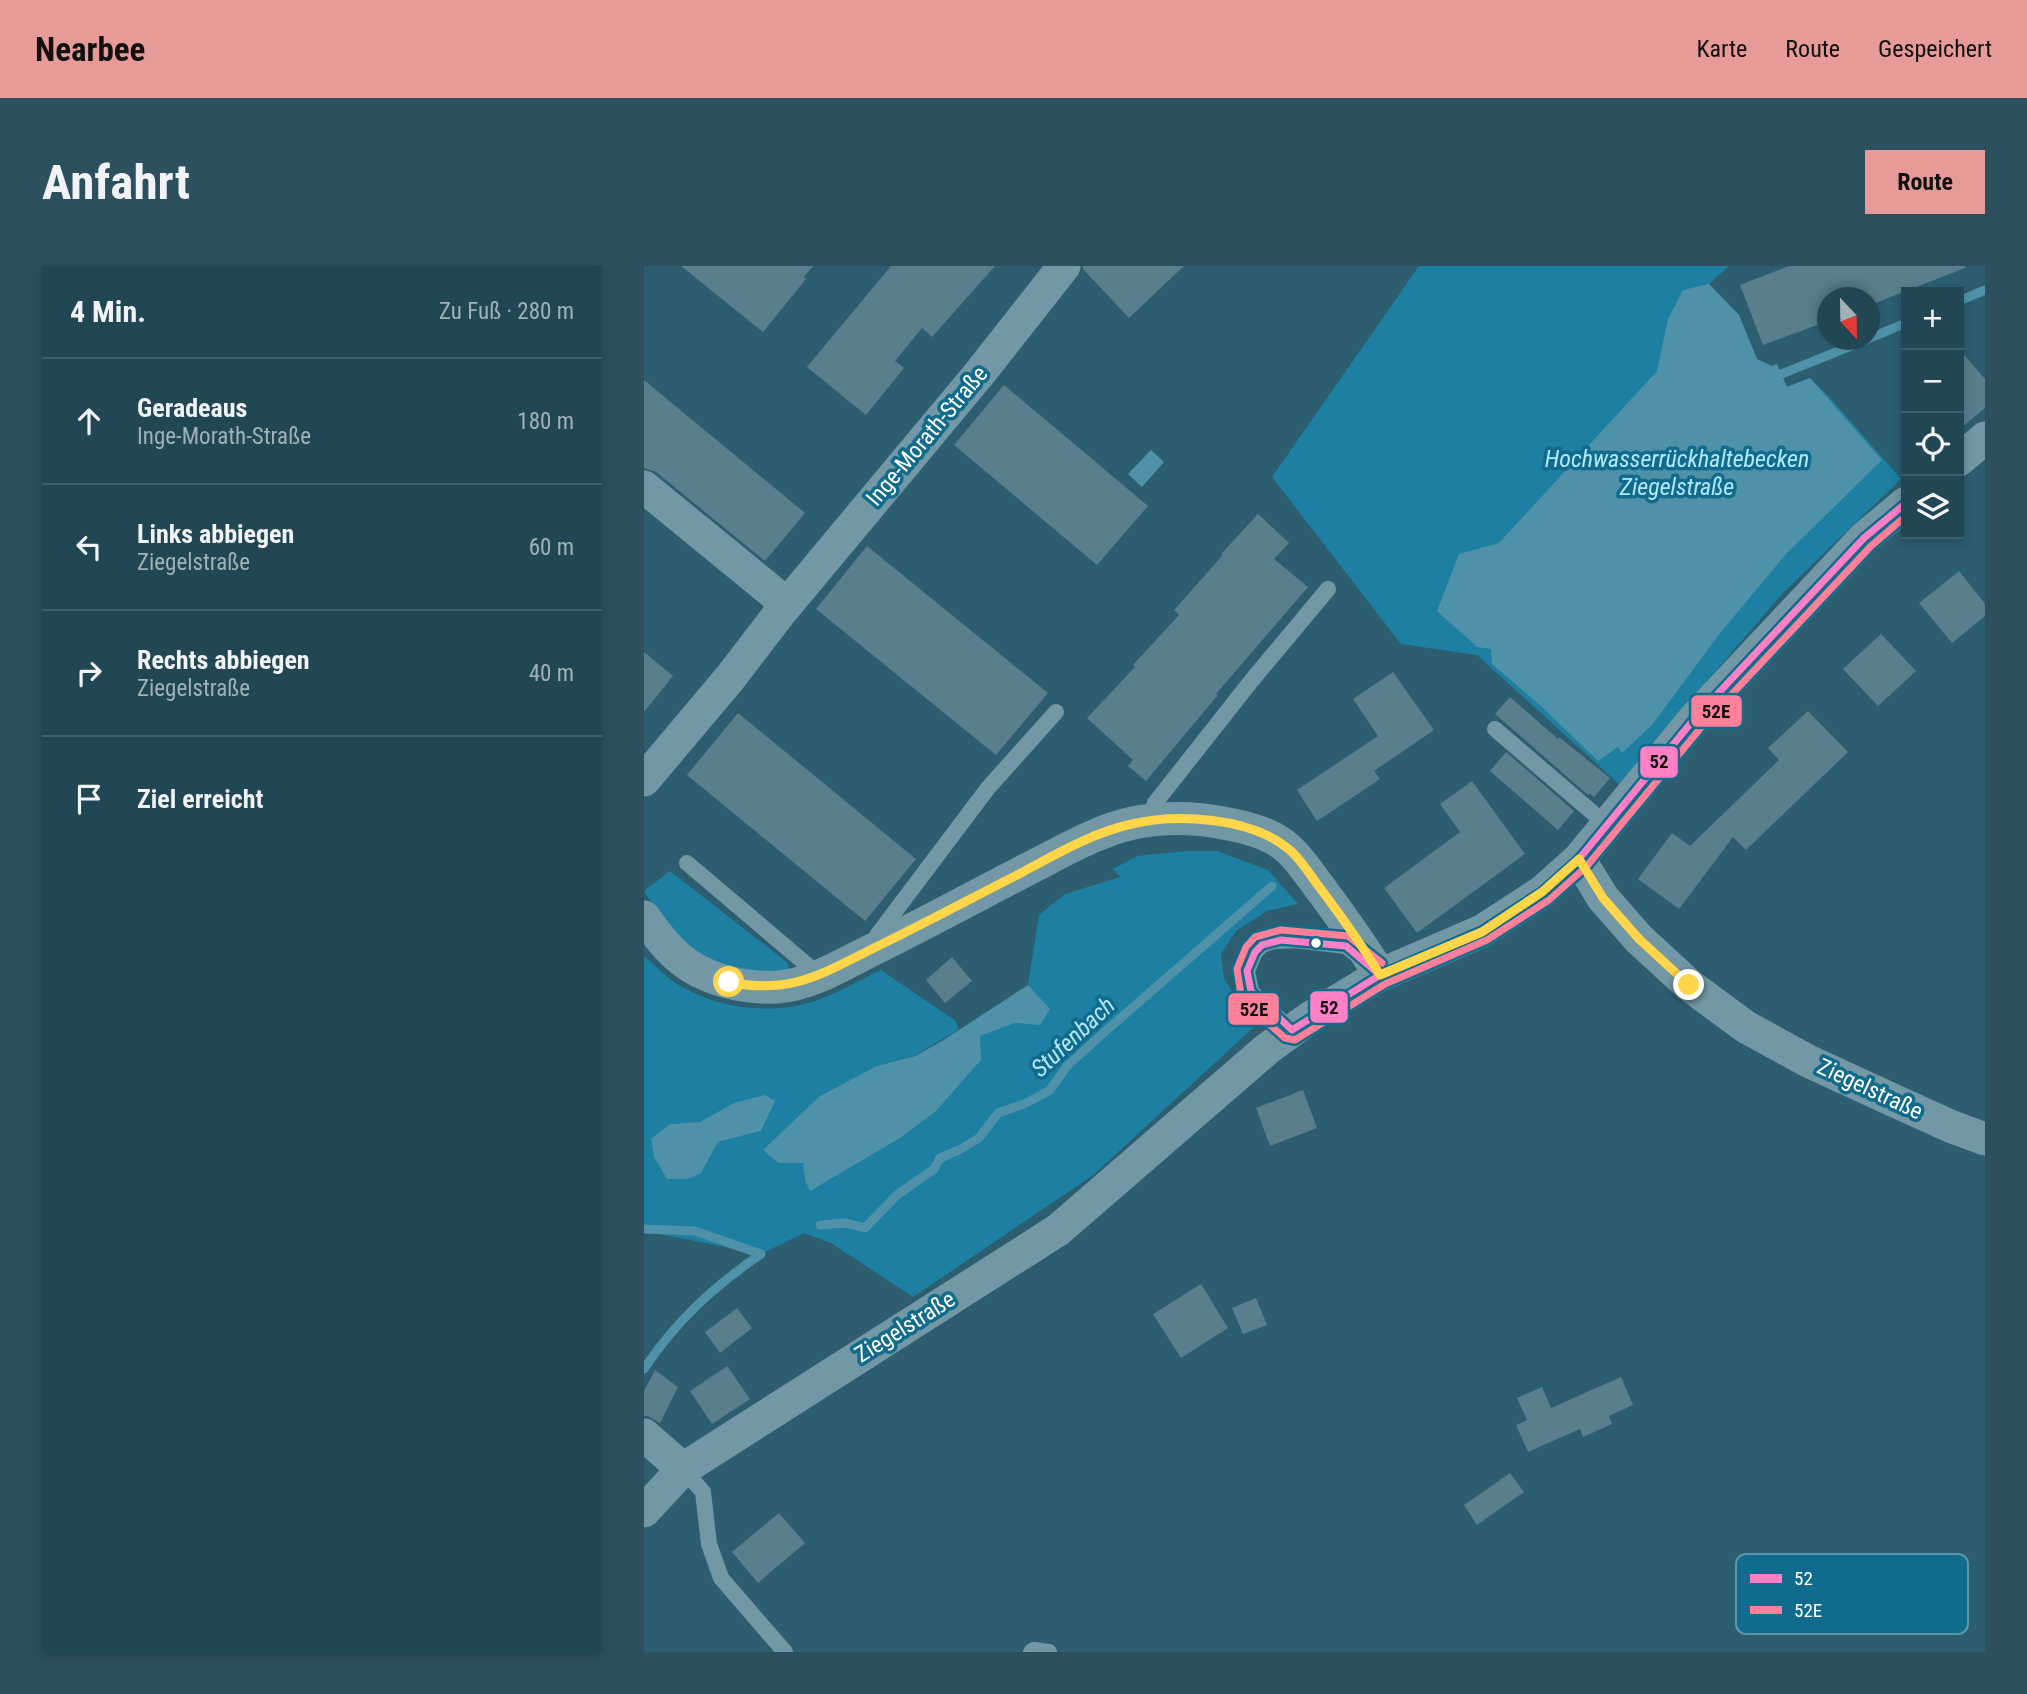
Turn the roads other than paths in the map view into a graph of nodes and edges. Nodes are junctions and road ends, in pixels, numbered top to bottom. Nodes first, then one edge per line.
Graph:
1 (1064, 266) edge
2 (1985, 438) edge
3 (1964, 456) edge
4 (644, 487) edge
5 (1901, 507) edge
6 (1328, 589) dead end
7 (787, 604) junction
8 (1056, 712) dead end
9 (1495, 729) dead end
10 (647, 770) edge
11 (1150, 821) junction
12 (1607, 825) junction
13 (1579, 859) junction
14 (687, 863) dead end
15 (644, 917) edge
16 (874, 948) junction
17 (819, 975) junction
18 (1380, 975) junction
19 (1292, 1030) junction
20 (1985, 1139) edge
21 (644, 1435) edge
22 (683, 1469) junction
23 (644, 1511) edge
24 (785, 1652) edge
25 (1031, 1652) edge
26 (1049, 1652) edge

1 - 7 street, Inge-Morath-Straße
2 - 3 street
4 - 7 street
5 - 12 street, Ziegelstraße
6 - 11 lane
7 - 10 street, Inge-Morath-Straße
8 - 16 lane
9 - 12 lane
11 - 16 street
11 - 18 street
12 - 13 street, Ziegelstraße
13 - 18 street, Ziegelstraße
13 - 20 street, Ziegelstraße
14 - 17 lane
15 - 17 street
16 - 17 street
18 - 19 street, Ziegelstraße
18 - 19 lane
19 - 22 street, Ziegelstraße
21 - 22 street
22 - 23 street, Ziegelstraße
22 - 24 lane
25 - 26 lane

